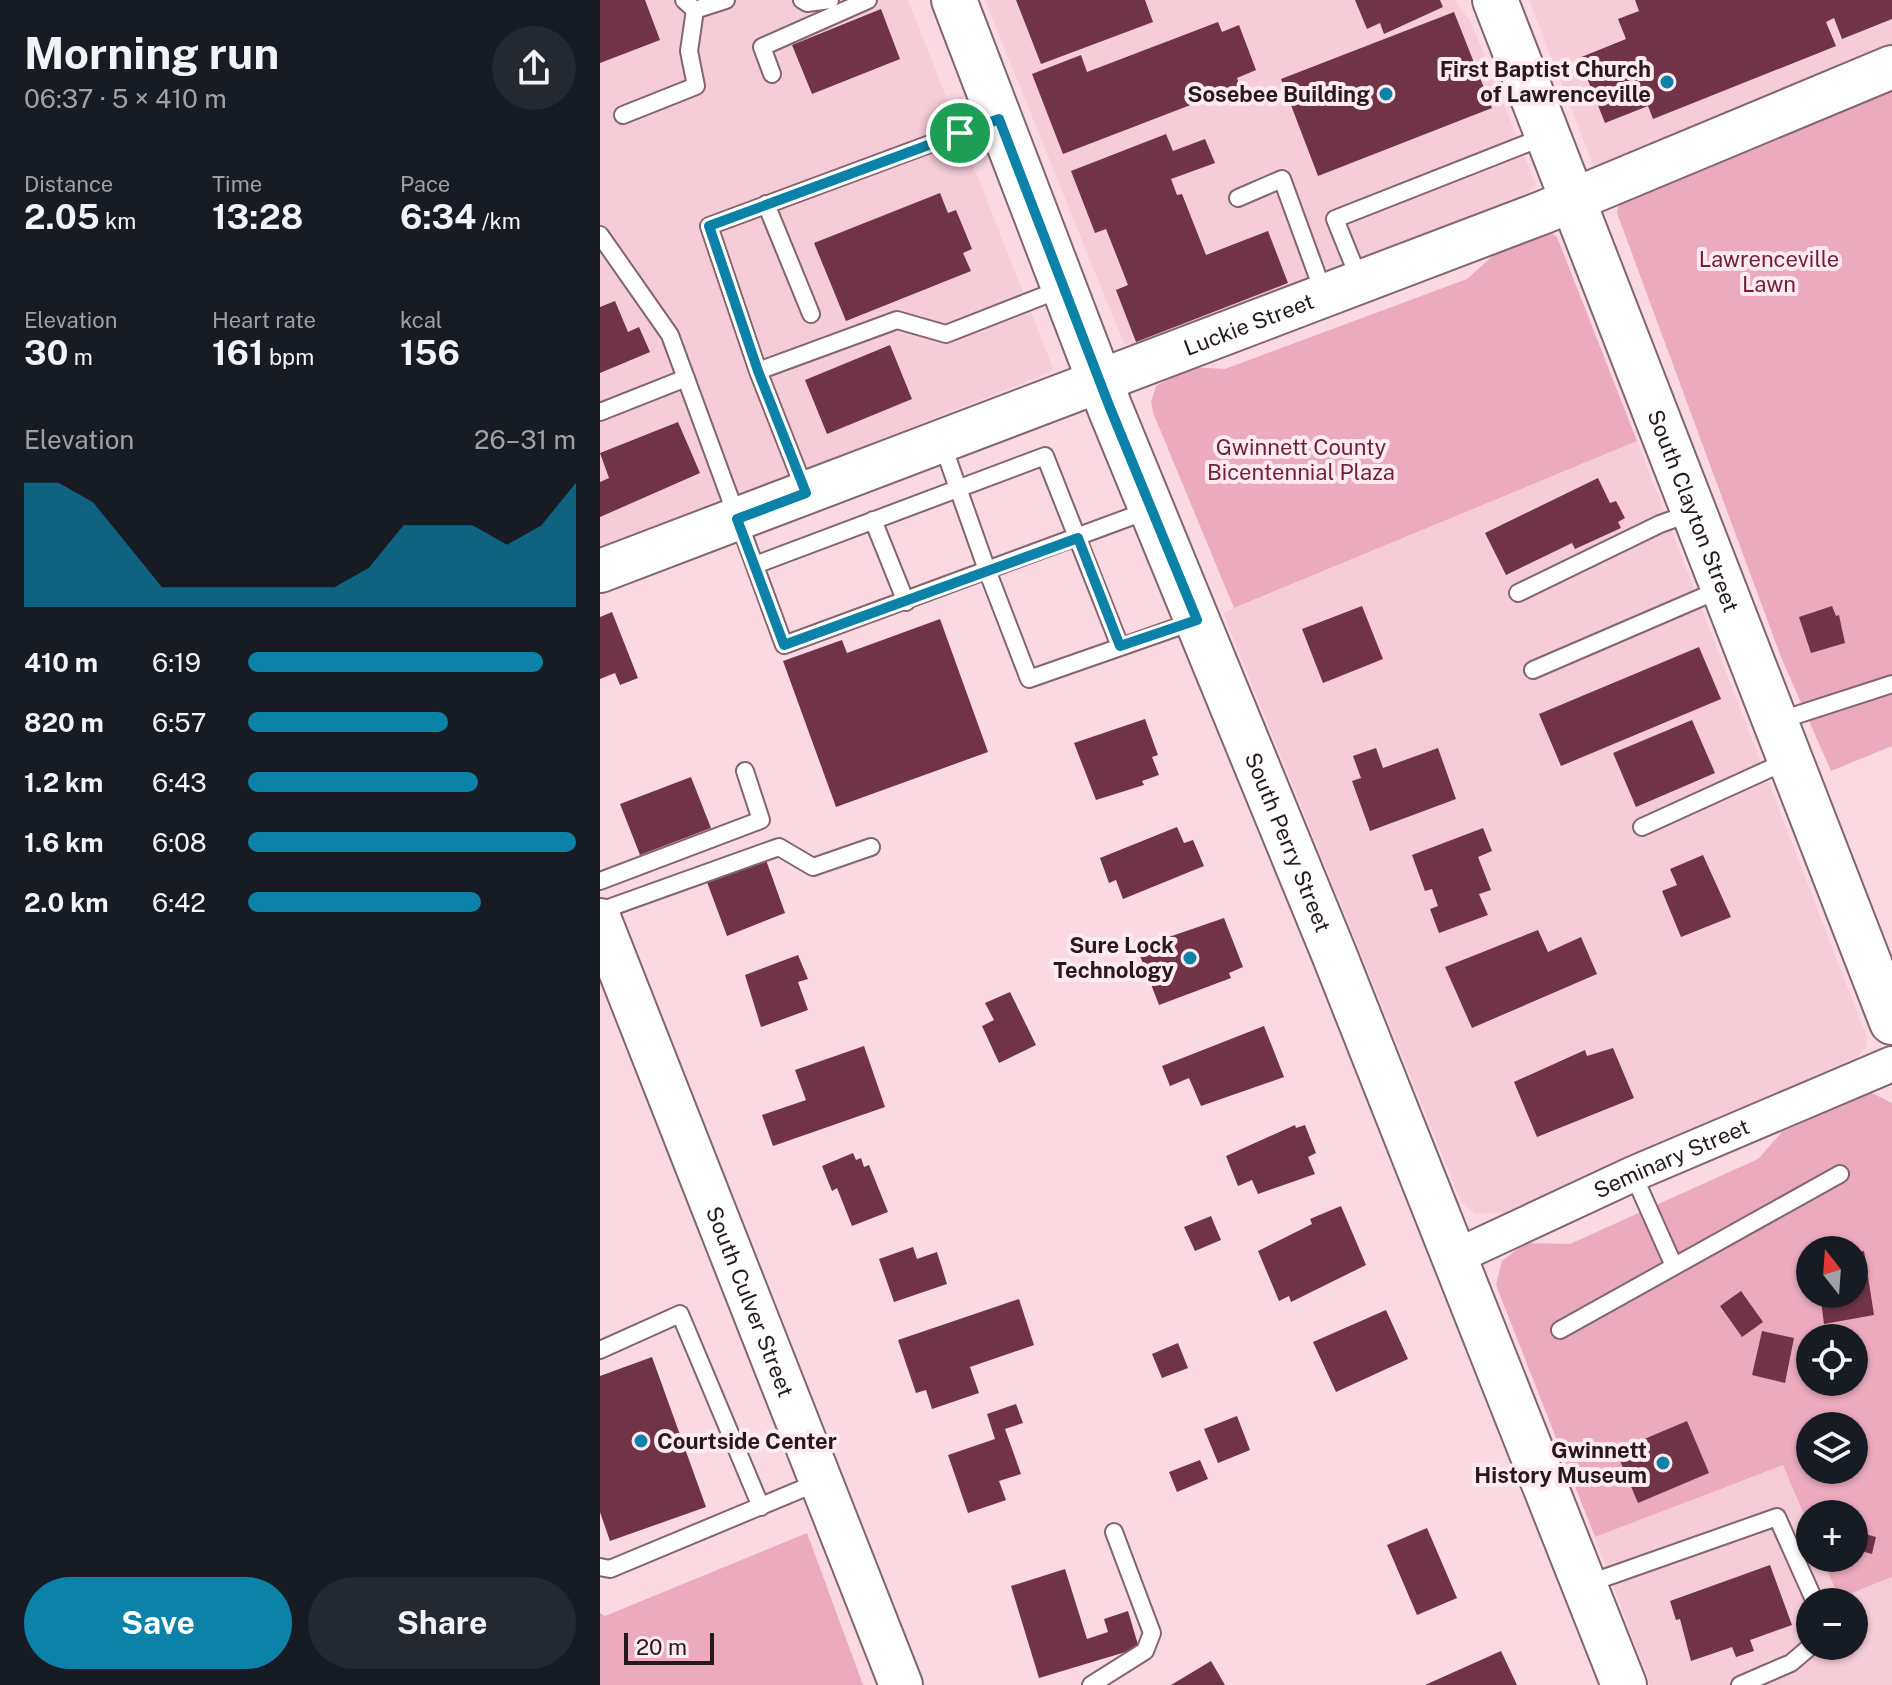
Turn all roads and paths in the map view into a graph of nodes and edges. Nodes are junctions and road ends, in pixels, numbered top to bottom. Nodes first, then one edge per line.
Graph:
1 (726, 0) edge
2 (802, 0) edge
3 (830, 0) edge
4 (868, 0) edge
5 (954, 0) edge
6 (1495, 0) edge
7 (690, 5) edge
8 (772, 74) dead end
9 (1889, 75) edge
10 (623, 115) dead end
11 (999, 119) junction
12 (1548, 135) junction
13 (1238, 198) dead end
14 (1574, 200) junction
15 (766, 204) junction
16 (600, 235) edge
17 (1064, 288) junction
18 (1343, 289) junction
19 (811, 314) dead end
20 (758, 371) junction
21 (686, 378) junction
22 (1100, 383) junction
23 (600, 412) edge
24 (942, 443) junction
25 (959, 488) junction
26 (806, 493) junction
27 (1151, 509) junction
28 (1693, 513) junction
29 (737, 519) junction
30 (873, 520) junction
31 (1078, 538) junction
32 (755, 565) junction
33 (987, 570) junction
34 (600, 571) edge
35 (1721, 589) junction
36 (1518, 593) dead end
37 (906, 602) junction
38 (1197, 620) junction
39 (1120, 646) junction
40 (1533, 670) dead end
41 (1892, 684) edge
42 (1781, 741) junction
43 (745, 771) dead end
44 (1642, 827) dead end
45 (871, 847) dead end
46 (600, 881) edge
47 (600, 911) edge
48 (600, 920) edge
49 (1892, 1022) edge
50 (1892, 1064) edge
51 (1633, 1174) junction
52 (1840, 1174) dead end
53 (1455, 1257) junction
54 (1674, 1266) junction
55 (1560, 1330) dead end
56 (600, 1350) edge
57 (823, 1480) junction
58 (761, 1507) junction
59 (1114, 1532) dead end
60 (600, 1567) edge
61 (1586, 1584) junction
62 (1809, 1588) edge
63 (1796, 1659) edge
64 (901, 1685) edge
65 (1091, 1685) edge
66 (1624, 1685) edge
67 (1740, 1685) edge

1 - 7 lane
2 - 3 lane
4 - 8 lane
5 - 11 main road, South Perry Street
6 - 12 main road, South Clayton Street
7 - 10 lane
9 - 14 street, Luckie Street
11 - 15 lane
11 - 17 main road, South Perry Street
12 - 14 main road, South Clayton Street
12 - 18 lane
13 - 18 lane
14 - 18 street, Luckie Street
14 - 28 main road, South Clayton Street
15 - 19 lane
15 - 20 lane
16 - 21 lane
17 - 20 lane
17 - 22 main road, South Perry Street
18 - 22 street, Luckie Street
20 - 26 lane
21 - 23 lane
21 - 29 lane
22 - 24 street, Luckie Street
22 - 27 main road, South Perry Street
24 - 25 lane
24 - 26 street, Luckie Street
25 - 30 lane
25 - 31 lane
25 - 33 lane
26 - 29 street, Luckie Street
27 - 31 lane
27 - 38 main road, South Perry Street
28 - 35 main road, South Clayton Street
28 - 36 lane
29 - 32 lane
29 - 34 street, Luckie Street
30 - 32 lane
30 - 37 lane
31 - 33 lane
31 - 39 lane
32 - 37 lane
33 - 37 lane
33 - 39 lane
35 - 40 lane
35 - 42 main road, South Clayton Street
38 - 39 lane
38 - 53 main road, South Perry Street
41 - 42 lane
42 - 44 lane
42 - 49 main road, South Clayton Street
43 - 46 lane
45 - 47 lane
48 - 57 street, South Culver Street
50 - 51 street, Seminary Street
51 - 53 street, Seminary Street
51 - 54 lane
52 - 54 lane
53 - 61 main road, South Perry Street
54 - 55 lane
56 - 58 lane
57 - 58 lane
57 - 64 street, South Culver Street
58 - 60 lane
59 - 65 lane
61 - 62 lane
61 - 66 main road, South Perry Street
63 - 67 lane

